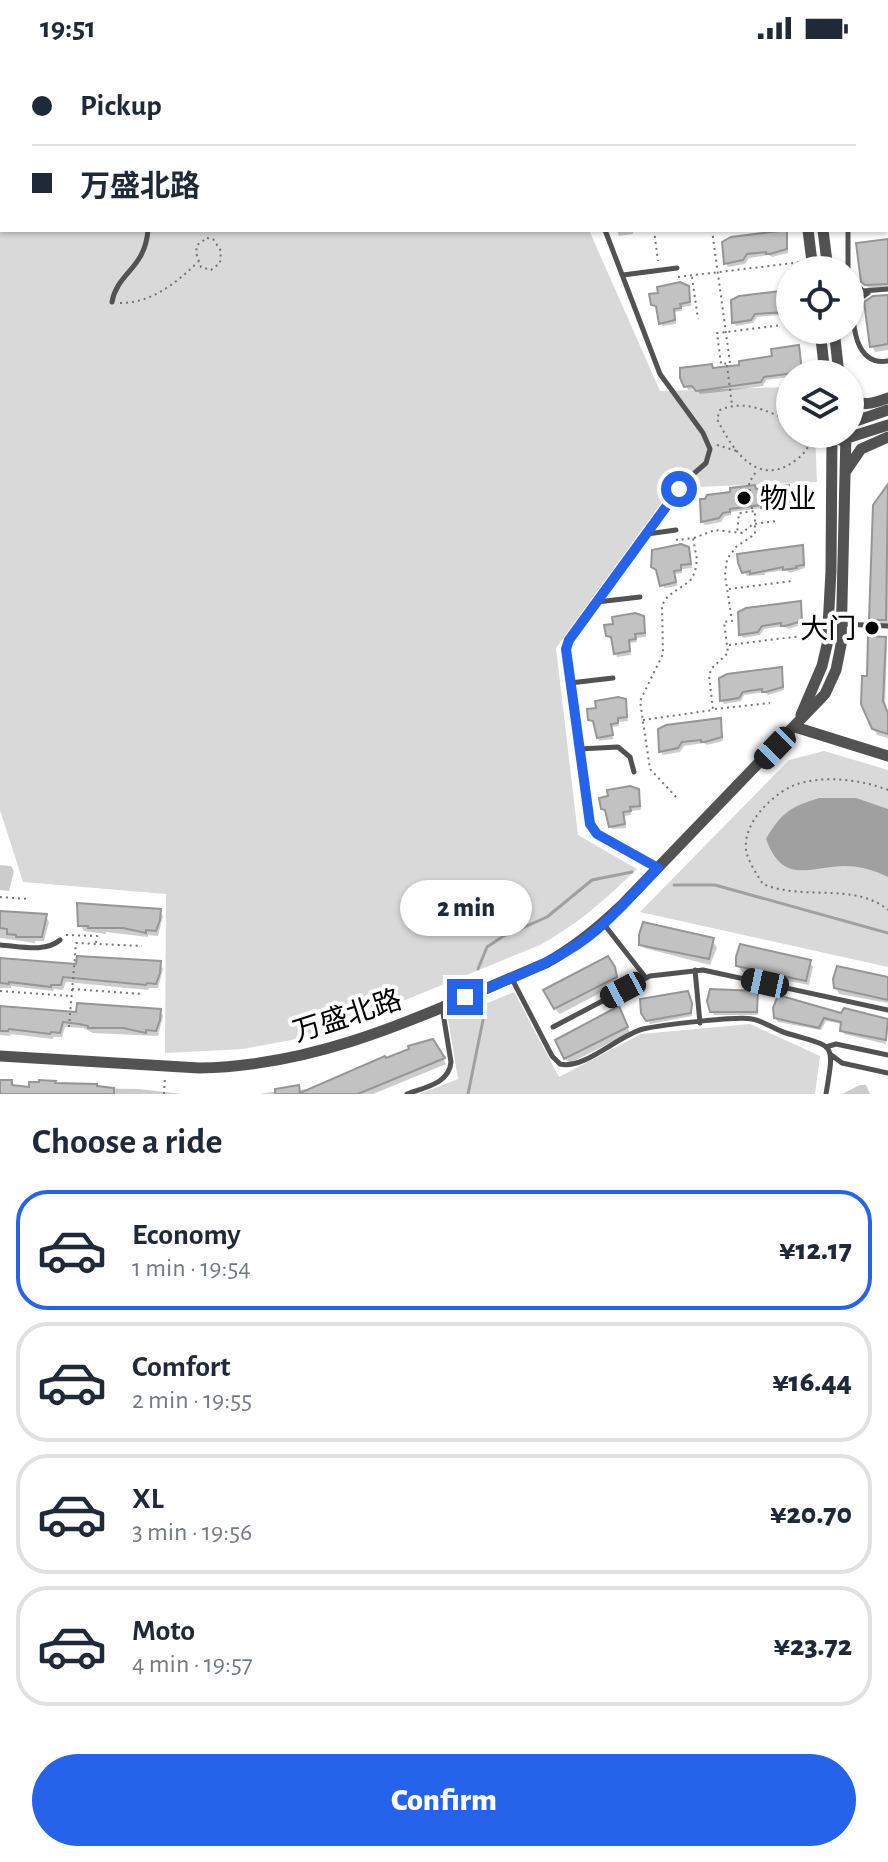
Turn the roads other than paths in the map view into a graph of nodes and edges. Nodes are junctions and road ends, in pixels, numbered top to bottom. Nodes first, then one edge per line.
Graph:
1 (148, 232) edge
2 (606, 232) edge
3 (808, 232) edge
4 (823, 232) edge
5 (848, 232) edge
6 (812, 256) edge
7 (826, 256) edge
8 (848, 256) edge
9 (677, 268) road end
10 (623, 275) junction
11 (888, 289) edge
12 (864, 291) edge
13 (869, 293) junction
14 (864, 296) edge
15 (112, 302) road end
16 (859, 344) edge
17 (888, 361) edge
18 (888, 398) edge
19 (864, 404) edge
20 (888, 410) edge
21 (864, 418) edge
22 (888, 425) edge
23 (864, 431) edge
24 (888, 437) edge
25 (832, 448) edge
26 (846, 448) edge
27 (846, 471) junction
28 (676, 530) road end
29 (646, 534) junction
30 (640, 597) dead end
31 (596, 603) junction
32 (842, 624) junction
33 (888, 626) edge
34 (613, 678) dead end
35 (570, 683) junction
36 (795, 727) junction
37 (579, 749) junction
38 (888, 756) edge
39 (634, 772) dead end
40 (658, 868) junction
41 (603, 923) junction
42 (60, 940) road end
43 (0, 945) edge
44 (695, 970) junction
45 (511, 977) junction
46 (646, 978) junction
47 (442, 1006) junction
48 (888, 1010) edge
49 (700, 1023) junction
50 (553, 1027) dead end
51 (826, 1047) junction
52 (830, 1053) junction
53 (888, 1055) edge
54 (0, 1056) edge
55 (850, 1065) junction
56 (888, 1073) edge
57 (828, 1078) junction
58 (407, 1094) edge
59 (826, 1094) edge

1 - 15 lane
2 - 10 lane
3 - 6 street
4 - 7 street
5 - 8 lane
9 - 10 lane
10 - 29 lane
11 - 13 lane
12 - 13 lane
13 - 14 lane
16 - 17 lane
18 - 19 street
20 - 21 street
22 - 23 street
24 - 27 street
25 - 36 street
26 - 27 street, 万盛北路
27 - 32 street, 万盛北路
28 - 29 lane
29 - 31 lane
30 - 31 lane
31 - 35 lane
32 - 33 lane
32 - 36 street, 万盛北路
34 - 35 lane
35 - 37 lane
36 - 38 street
36 - 40 street, 万盛北路
37 - 39 lane
37 - 40 lane
40 - 41 street, 万盛北路
41 - 45 street, 万盛北路
41 - 46 lane
42 - 43 lane
44 - 46 lane
44 - 48 lane
44 - 49 lane
45 - 47 street, 万盛北路
45 - 49 lane
46 - 50 lane
47 - 54 street, 万盛北路
47 - 58 lane
49 - 51 lane
51 - 52 lane
51 - 53 lane
52 - 55 lane
52 - 57 lane
55 - 56 lane
55 - 57 lane
57 - 59 lane

